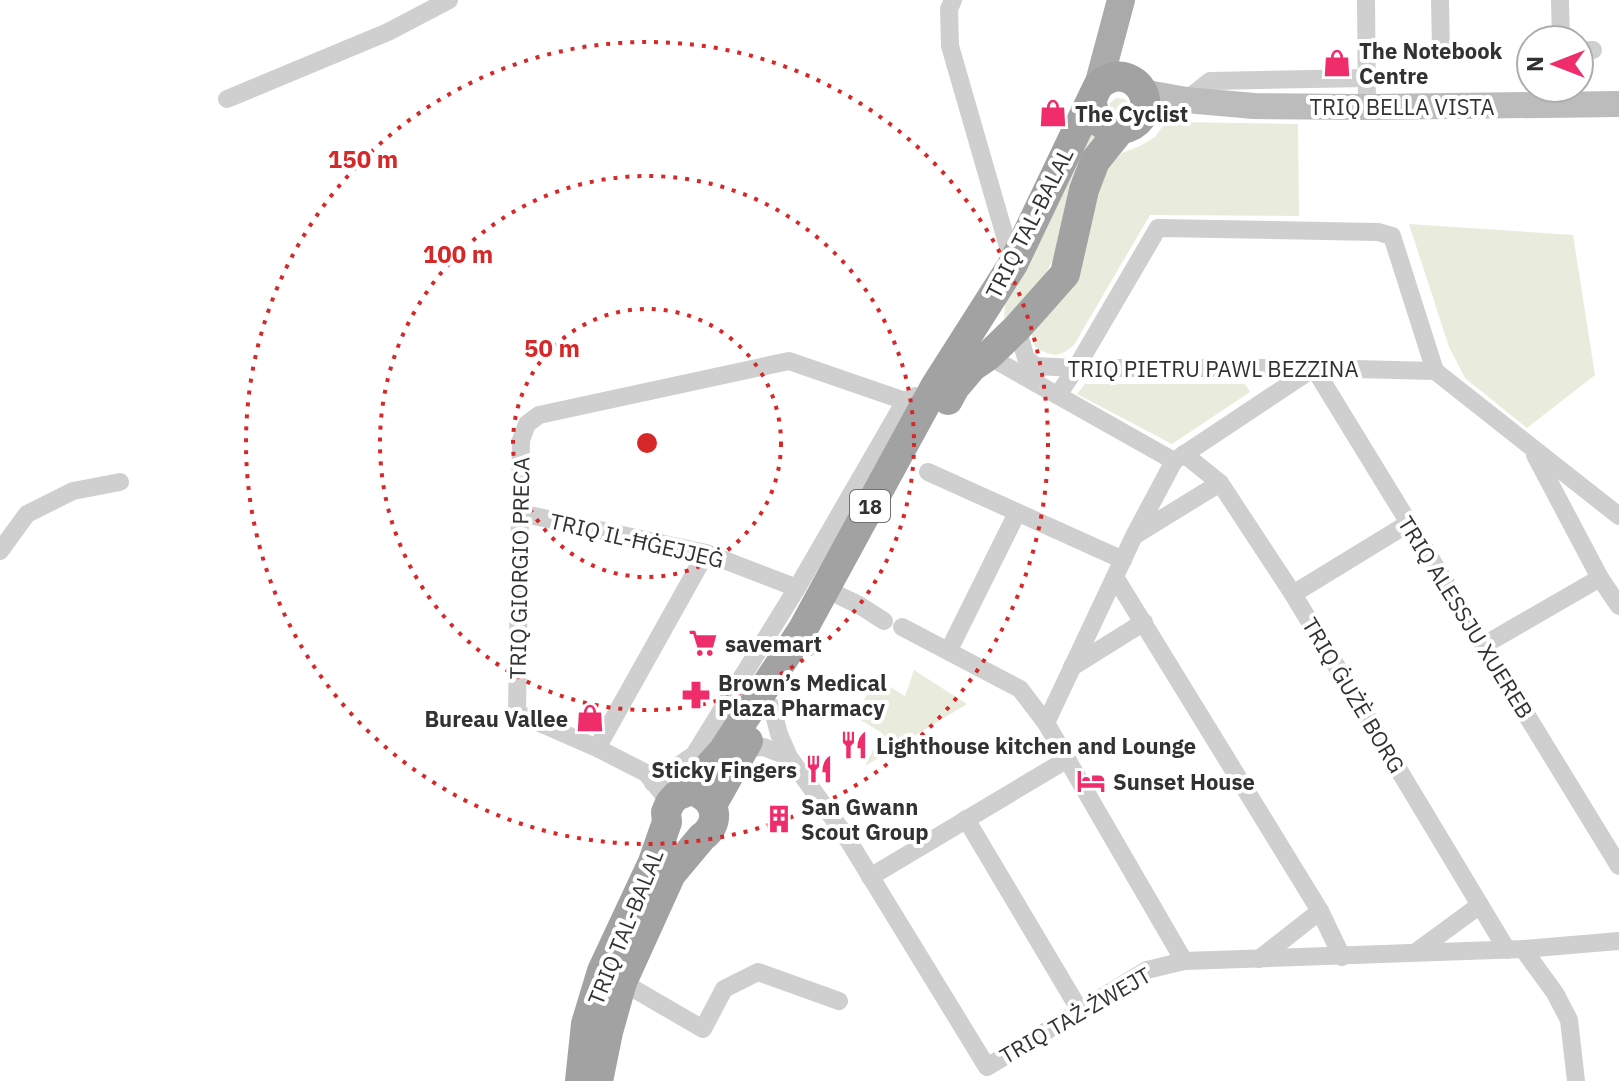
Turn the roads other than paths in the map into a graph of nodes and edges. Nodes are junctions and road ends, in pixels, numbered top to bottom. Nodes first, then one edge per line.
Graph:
1 (449, 0) edge
2 (953, 0) edge
3 (1122, 0) edge
4 (1366, 0) edge
5 (1440, 0) edge
6 (1560, 0) edge
7 (1561, 24) edge
8 (1441, 50) dead end
9 (1366, 78) junction
10 (1095, 93) junction
11 (227, 99) dead end
12 (1186, 100) junction
13 (1619, 104) edge
14 (1135, 105) junction
15 (1367, 107) junction
16 (1013, 264) junction
17 (1017, 328) junction
18 (988, 356) junction
19 (1076, 368) junction
20 (1314, 368) junction
21 (1435, 371) junction
22 (1058, 395) junction
23 (913, 407) junction
24 (1531, 448) junction
25 (1179, 458) junction
26 (928, 472) dead end
27 (120, 482) dead end
28 (1220, 483) junction
29 (520, 513) junction
30 (1017, 513) junction
31 (1619, 516) edge
32 (1409, 523) junction
33 (1134, 536) junction
34 (0, 551) edge
35 (706, 553) junction
36 (1119, 568) junction
37 (1600, 578) junction
38 (797, 588) junction
39 (1293, 594) junction
40 (840, 596) junction
41 (1619, 606) edge
42 (1144, 622) junction
43 (1484, 645) junction
44 (949, 650) junction
45 (1072, 667) junction
46 (772, 707) junction
47 (1046, 723) junction
48 (597, 748) junction
49 (744, 748) junction
50 (789, 757) junction
51 (1066, 760) junction
52 (683, 792) junction
53 (966, 819) junction
54 (1619, 866) edge
55 (870, 877) junction
56 (1480, 905) junction
57 (1320, 911) junction
58 (1619, 941) edge
59 (1515, 950) junction
60 (1416, 952) junction
61 (1342, 957) junction
62 (1259, 959) junction
63 (1184, 961) junction
64 (622, 982) junction
65 (839, 1001) dead end
66 (1079, 1009) junction
67 (580, 1081) edge
68 (598, 1081) edge
69 (1576, 1081) edge

1 - 11 street
2 - 16 street
3 - 10 main road, 18
3 - 14 main road, 18
4 - 9 street
5 - 8 street
6 - 7 street
9 - 12 street, TRIQ BELLA VISTA
9 - 15 street
10 - 14 highway
10 - 14 highway
10 - 16 highway, TRIQ TAL-BALAL / 18
12 - 14 main road, TRIQ BELLA VISTA
12 - 15 main road, TRIQ BELLA VISTA
13 - 15 main road, TRIQ BELLA VISTA
14 - 17 highway, TRIQ TAL-BALAL / 18
16 - 23 highway, TRIQ TAL-BALAL / 18
17 - 18 highway, TRIQ TAL-BALAL / 18
17 - 19 street, TRIQ PIETRU PAWL BEZZINA
18 - 22 street, TRIQ ĠUŻÈ BORG
18 - 40 highway, TRIQ TAL-BALAL / 18
19 - 20 street, TRIQ PIETRU PAWL BEZZINA
19 - 21 street
19 - 22 street
20 - 21 street, TRIQ PIETRU PAWL BEZZINA
20 - 25 street
20 - 32 street, TRIQ ALESSJU XUEREB
21 - 24 street
22 - 25 street, TRIQ ĠUŻÈ BORG
23 - 29 street, TRIQ GIORGIO PRECA
23 - 38 street, TRIQ TAL-BALAL
23 - 52 highway, TRIQ TAL-BALAL / 18
24 - 31 street
24 - 37 street
25 - 28 street, TRIQ ĠUŻÈ BORG
25 - 33 street
26 - 30 street
27 - 34 street
28 - 33 street
28 - 39 street, TRIQ ĠUŻÈ BORG
29 - 35 street, TRIQ IL-ĦĠEJJEĠ
29 - 48 street, TRIQ GIORGIO PRECA
30 - 36 street
30 - 44 street
32 - 39 street
32 - 43 street, TRIQ ALESSJU XUEREB
33 - 36 street
35 - 38 street, TRIQ IL-ĦĠEJJEĠ
35 - 48 street
36 - 42 street
36 - 45 street
37 - 41 street
37 - 43 street
38 - 52 street, TRIQ TAL-BALAL
39 - 56 street, TRIQ ĠUŻÈ BORG
40 - 44 street
40 - 46 highway, TRIQ TAL-BALAL / 18
42 - 45 street
42 - 57 street
43 - 54 street, TRIQ ALESSJU XUEREB
44 - 47 street
45 - 47 street
46 - 49 highway, TRIQ TAL-BALAL / 18
46 - 50 street
47 - 51 street
48 - 52 street
49 - 50 street
49 - 52 highway, TRIQ TAL-BALAL / 18
50 - 55 street
51 - 53 street
51 - 63 street
52 - 64 highway, TRIQ TAL-BALAL
52 - 67 highway, TRIQ TAL-BALAL / 18
53 - 55 street
53 - 66 street
55 - 66 street, TRIQ TAŻ-ŻWEJT
56 - 59 street, TRIQ ĠUŻÈ BORG
56 - 60 street
57 - 61 street
57 - 62 street
58 - 59 street, TRIQ TAŻ-ŻWEJT
59 - 60 street, TRIQ TAŻ-ŻWEJT
59 - 69 street, TRIQ ĠUŻÈ BORG
60 - 61 street, TRIQ TAŻ-ŻWEJT
61 - 62 street, TRIQ TAŻ-ŻWEJT
62 - 63 street, TRIQ TAŻ-ŻWEJT
63 - 66 street, TRIQ TAŻ-ŻWEJT
64 - 65 street
64 - 68 highway, TRIQ TAL-BALAL

